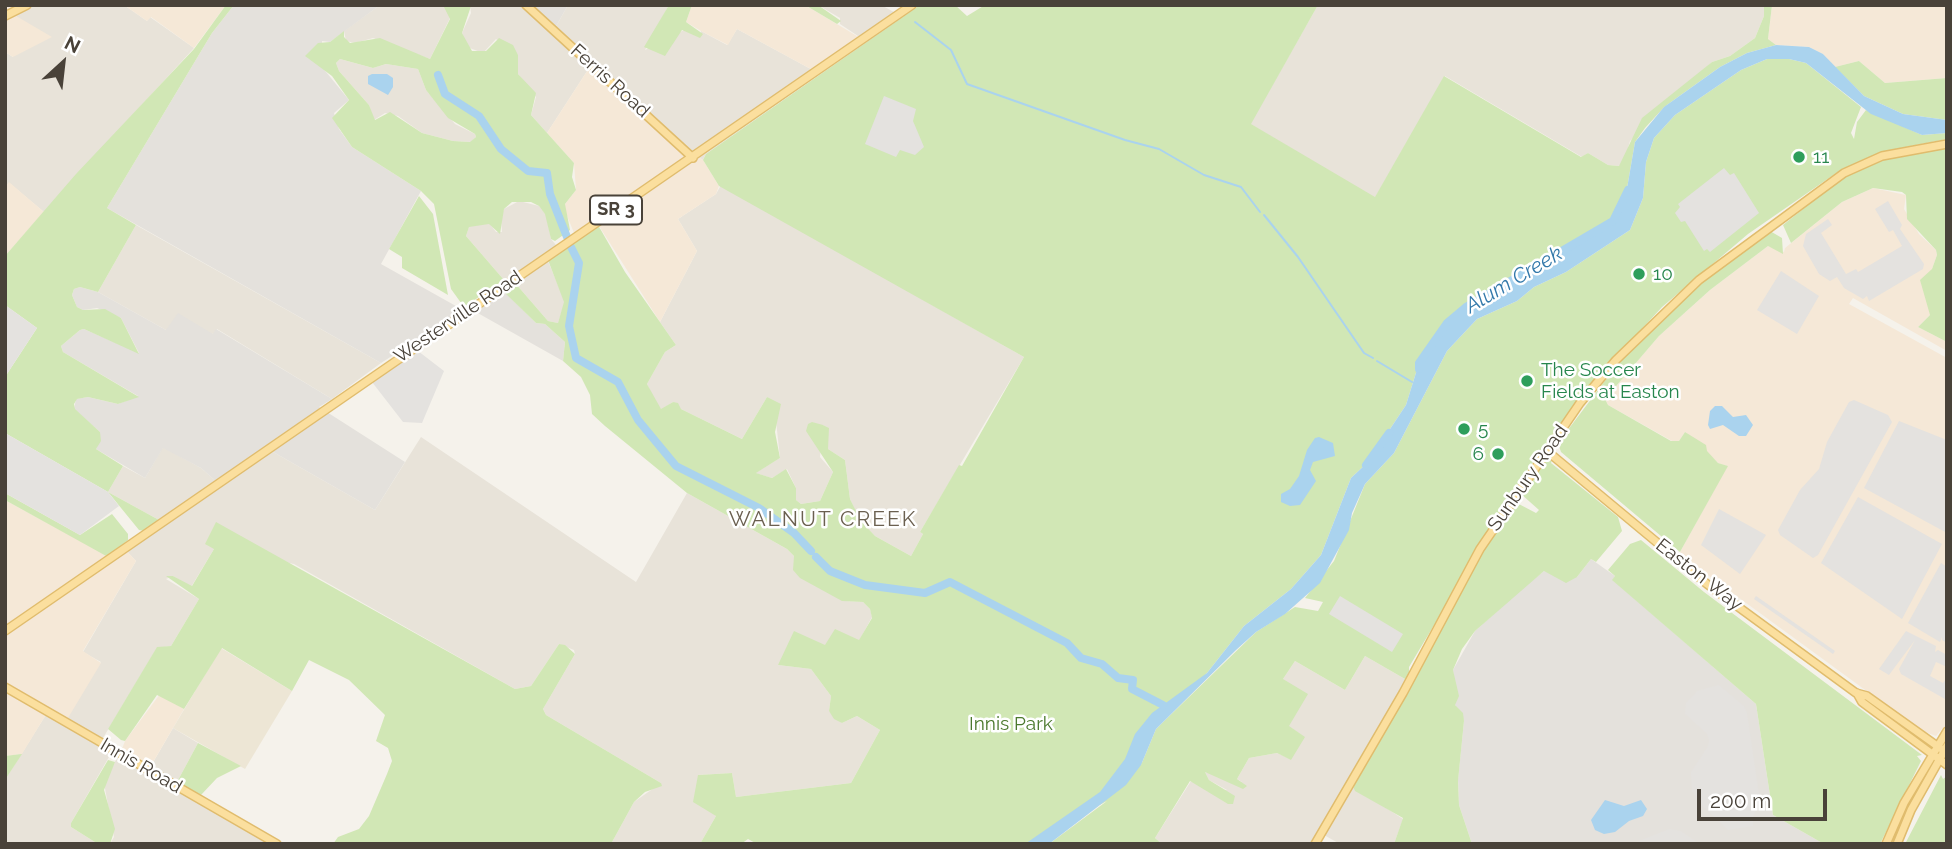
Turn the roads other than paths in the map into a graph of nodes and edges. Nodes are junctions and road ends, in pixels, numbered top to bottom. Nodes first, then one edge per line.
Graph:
1 (27, 5) edge
2 (526, 5) edge
3 (912, 5) edge
4 (5, 16) edge
5 (1947, 144) edge
6 (693, 158) junction
7 (1547, 451) junction
8 (5, 631) edge
9 (5, 687) edge
10 (1856, 693) junction
11 (1947, 731) edge
12 (1944, 749) edge
13 (1935, 757) junction
14 (1947, 765) edge
15 (277, 844) edge
16 (1314, 844) edge
17 (1886, 844) edge
18 (1897, 844) edge

1 - 4 main road
2 - 6 main road, Ferris Road
3 - 6 main road, Westerville Road / SR 3
5 - 7 main road, Sunbury Road
6 - 8 main road, Westerville Road / SR 3
7 - 10 main road, Easton Way
7 - 16 main road, Sunbury Road
9 - 15 main road, Innis Road
10 - 12 main road, Easton Way
10 - 13 main road, Easton Way
11 - 12 main road
12 - 13 main road
13 - 14 main road, Easton Way
13 - 17 main road
13 - 18 main road

